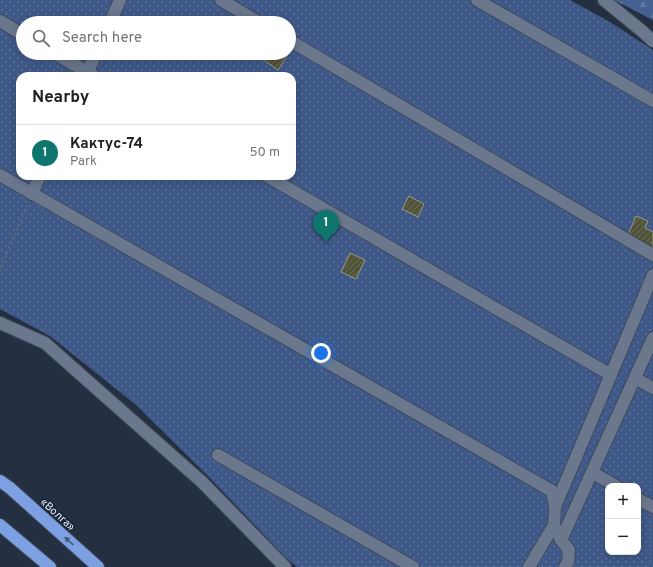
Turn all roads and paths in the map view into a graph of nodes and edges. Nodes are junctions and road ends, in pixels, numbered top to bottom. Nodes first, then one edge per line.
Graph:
1 (120, 0) edge
2 (221, 0) edge
3 (476, 0) edge
4 (604, 0) edge
5 (113, 16) edge
6 (248, 16) edge
7 (0, 21) edge
8 (16, 31) edge
9 (653, 41) edge
10 (296, 44) edge
11 (65, 60) edge
12 (94, 60) edge
13 (84, 72) edge
14 (90, 72) edge
15 (653, 101) edge
16 (0, 176) edge
17 (38, 180) edge
18 (274, 180) edge
19 (32, 194) junction
20 (653, 255) edge
21 (0, 272) edge
22 (653, 275) edge
23 (0, 323) edge
24 (653, 338) edge
25 (610, 375) junction
26 (636, 378) junction
27 (653, 388) edge
28 (218, 455) dead end
29 (593, 472) junction
30 (0, 481) edge
31 (611, 483) edge
32 (641, 501) edge
33 (555, 507) junction
34 (653, 507) edge
35 (0, 525) edge
36 (554, 525) junction
37 (561, 540) junction
38 (568, 566) edge
39 (50, 567) edge
40 (98, 567) edge
41 (285, 567) edge
42 (413, 567) edge
43 (529, 567) edge

1 - 5 lane
2 - 6 lane
3 - 15 lane
4 - 9 lane
7 - 8 lane
10 - 20 lane
11 - 13 lane
12 - 14 lane
16 - 19 lane
17 - 19 lane
18 - 25 lane
19 - 21 path
19 - 33 lane
22 - 25 lane
23 - 41 lane
24 - 26 lane
25 - 33 lane
26 - 27 lane
26 - 29 lane
28 - 42 lane
29 - 31 lane
29 - 37 lane
40 -> 30 highway, «Волга»
32 - 34 lane
33 - 36 lane
35 - 39 highway
36 - 37 lane
36 - 43 lane
37 - 38 lane

